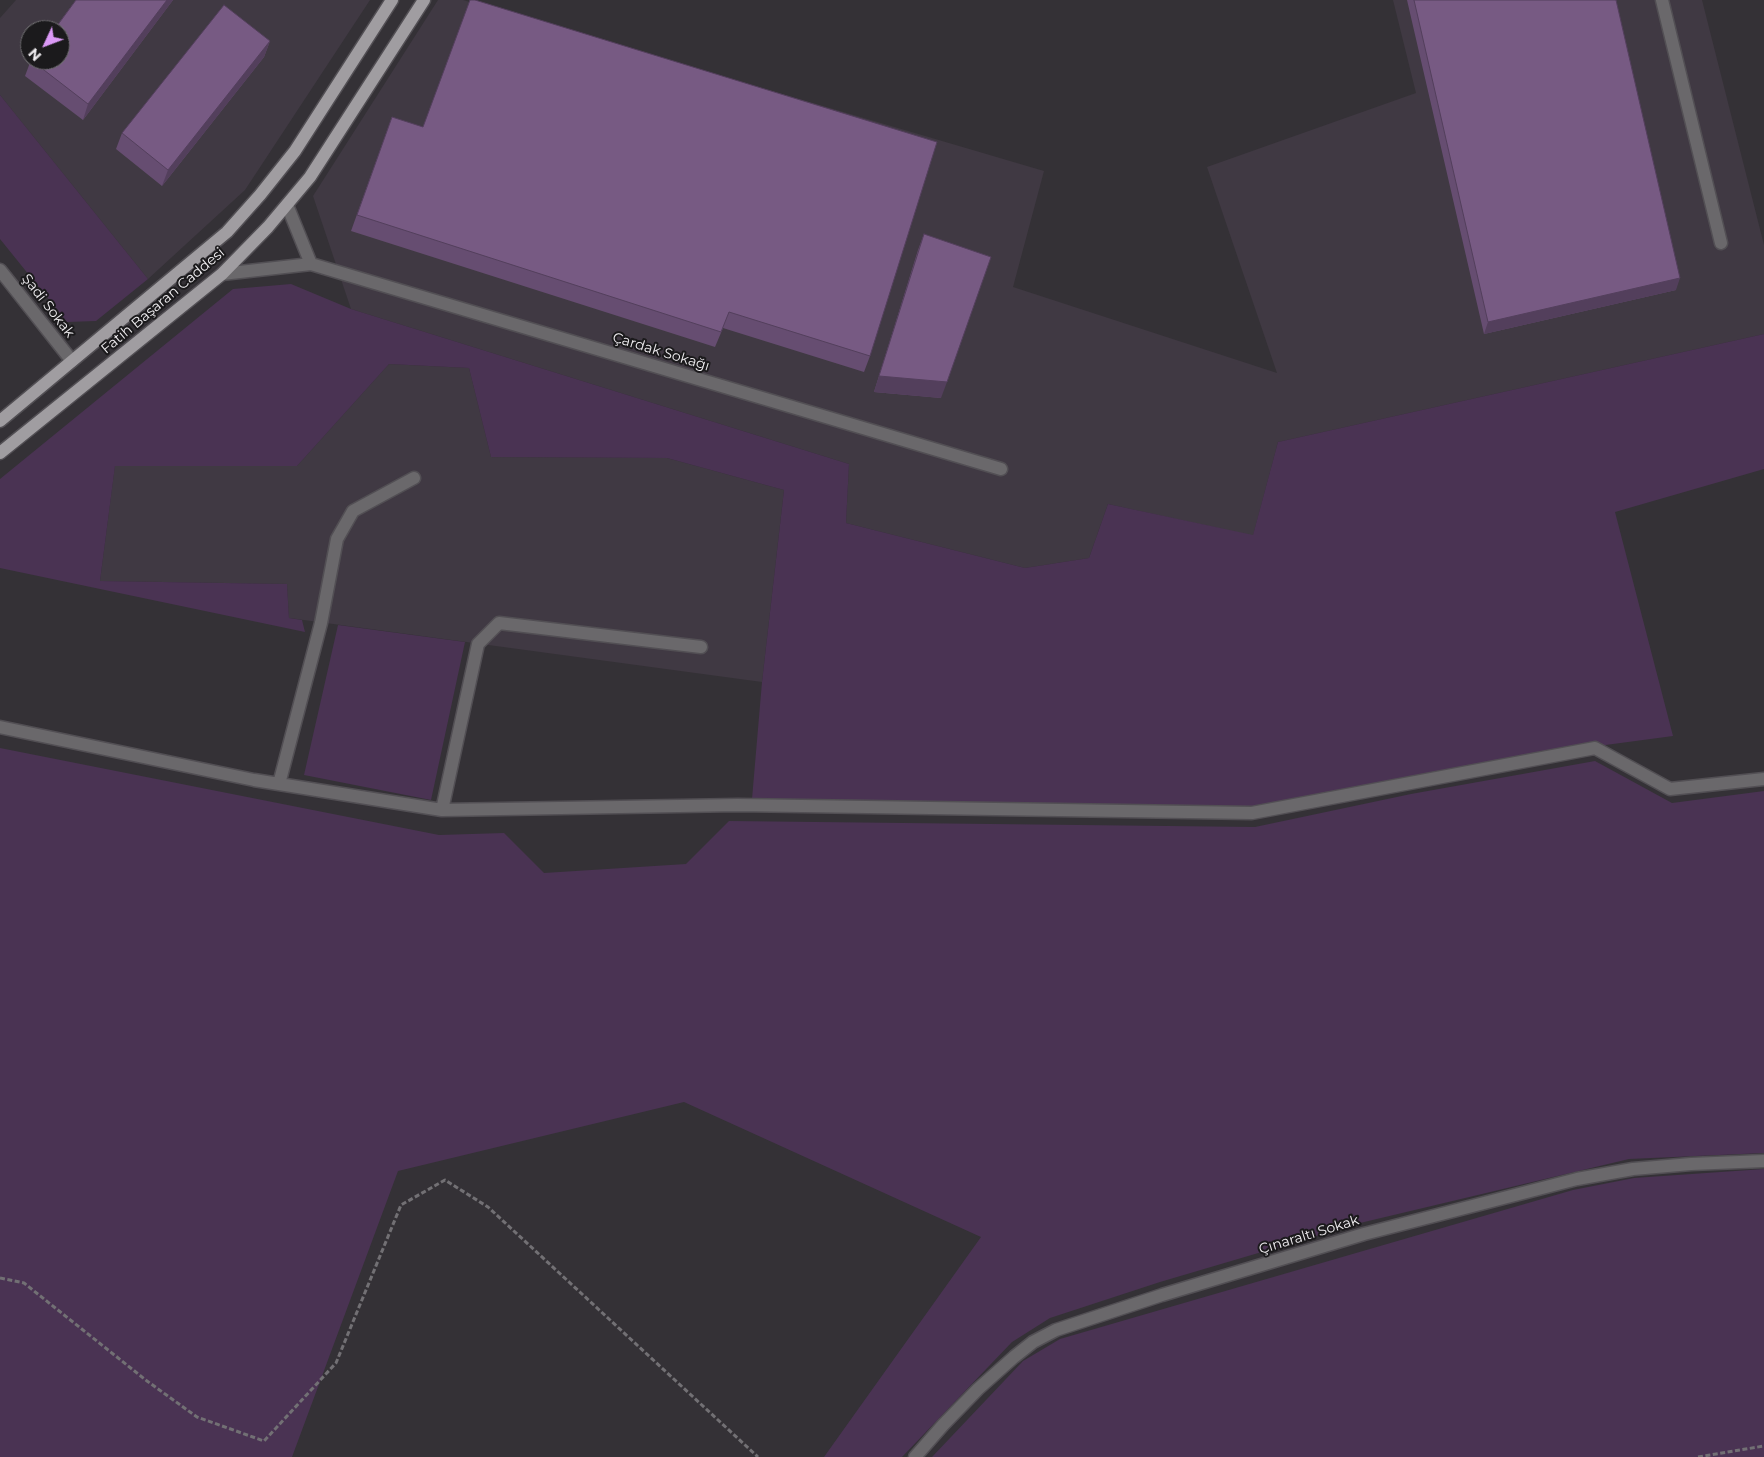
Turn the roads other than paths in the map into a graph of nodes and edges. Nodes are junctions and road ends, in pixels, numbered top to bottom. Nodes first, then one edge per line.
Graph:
1 (392, 0) edge
2 (424, 0) edge
3 (1662, 0) edge
4 (287, 205) junction
5 (1721, 243) dead end
6 (311, 264) junction
7 (0, 270) edge
8 (222, 274) junction
9 (72, 361) junction
10 (0, 422) edge
11 (0, 453) edge
12 (1001, 470) dead end
13 (414, 478) dead end
14 (701, 647) dead end
15 (0, 727) edge
16 (1764, 779) edge
17 (279, 784) junction
18 (442, 810) junction
19 (1764, 1161) edge
20 (915, 1457) edge

1 - 9 main road, Fatih Başaran Caddesi
2 - 4 main road, Fatih Başaran Caddesi
3 - 5 street
4 - 6 street
4 - 8 main road, Fatih Başaran Caddesi
6 - 8 street, Çardak Sokağı
6 - 12 street, Çardak Sokağı
7 - 9 street, Şadi Sokak
8 - 11 main road, Fatih Başaran Caddesi
9 - 10 main road, Fatih Başaran Caddesi
13 - 17 street
14 - 18 street
15 - 17 street
16 - 18 street
17 - 18 street
19 - 20 street, Çınaraltı Sokak

